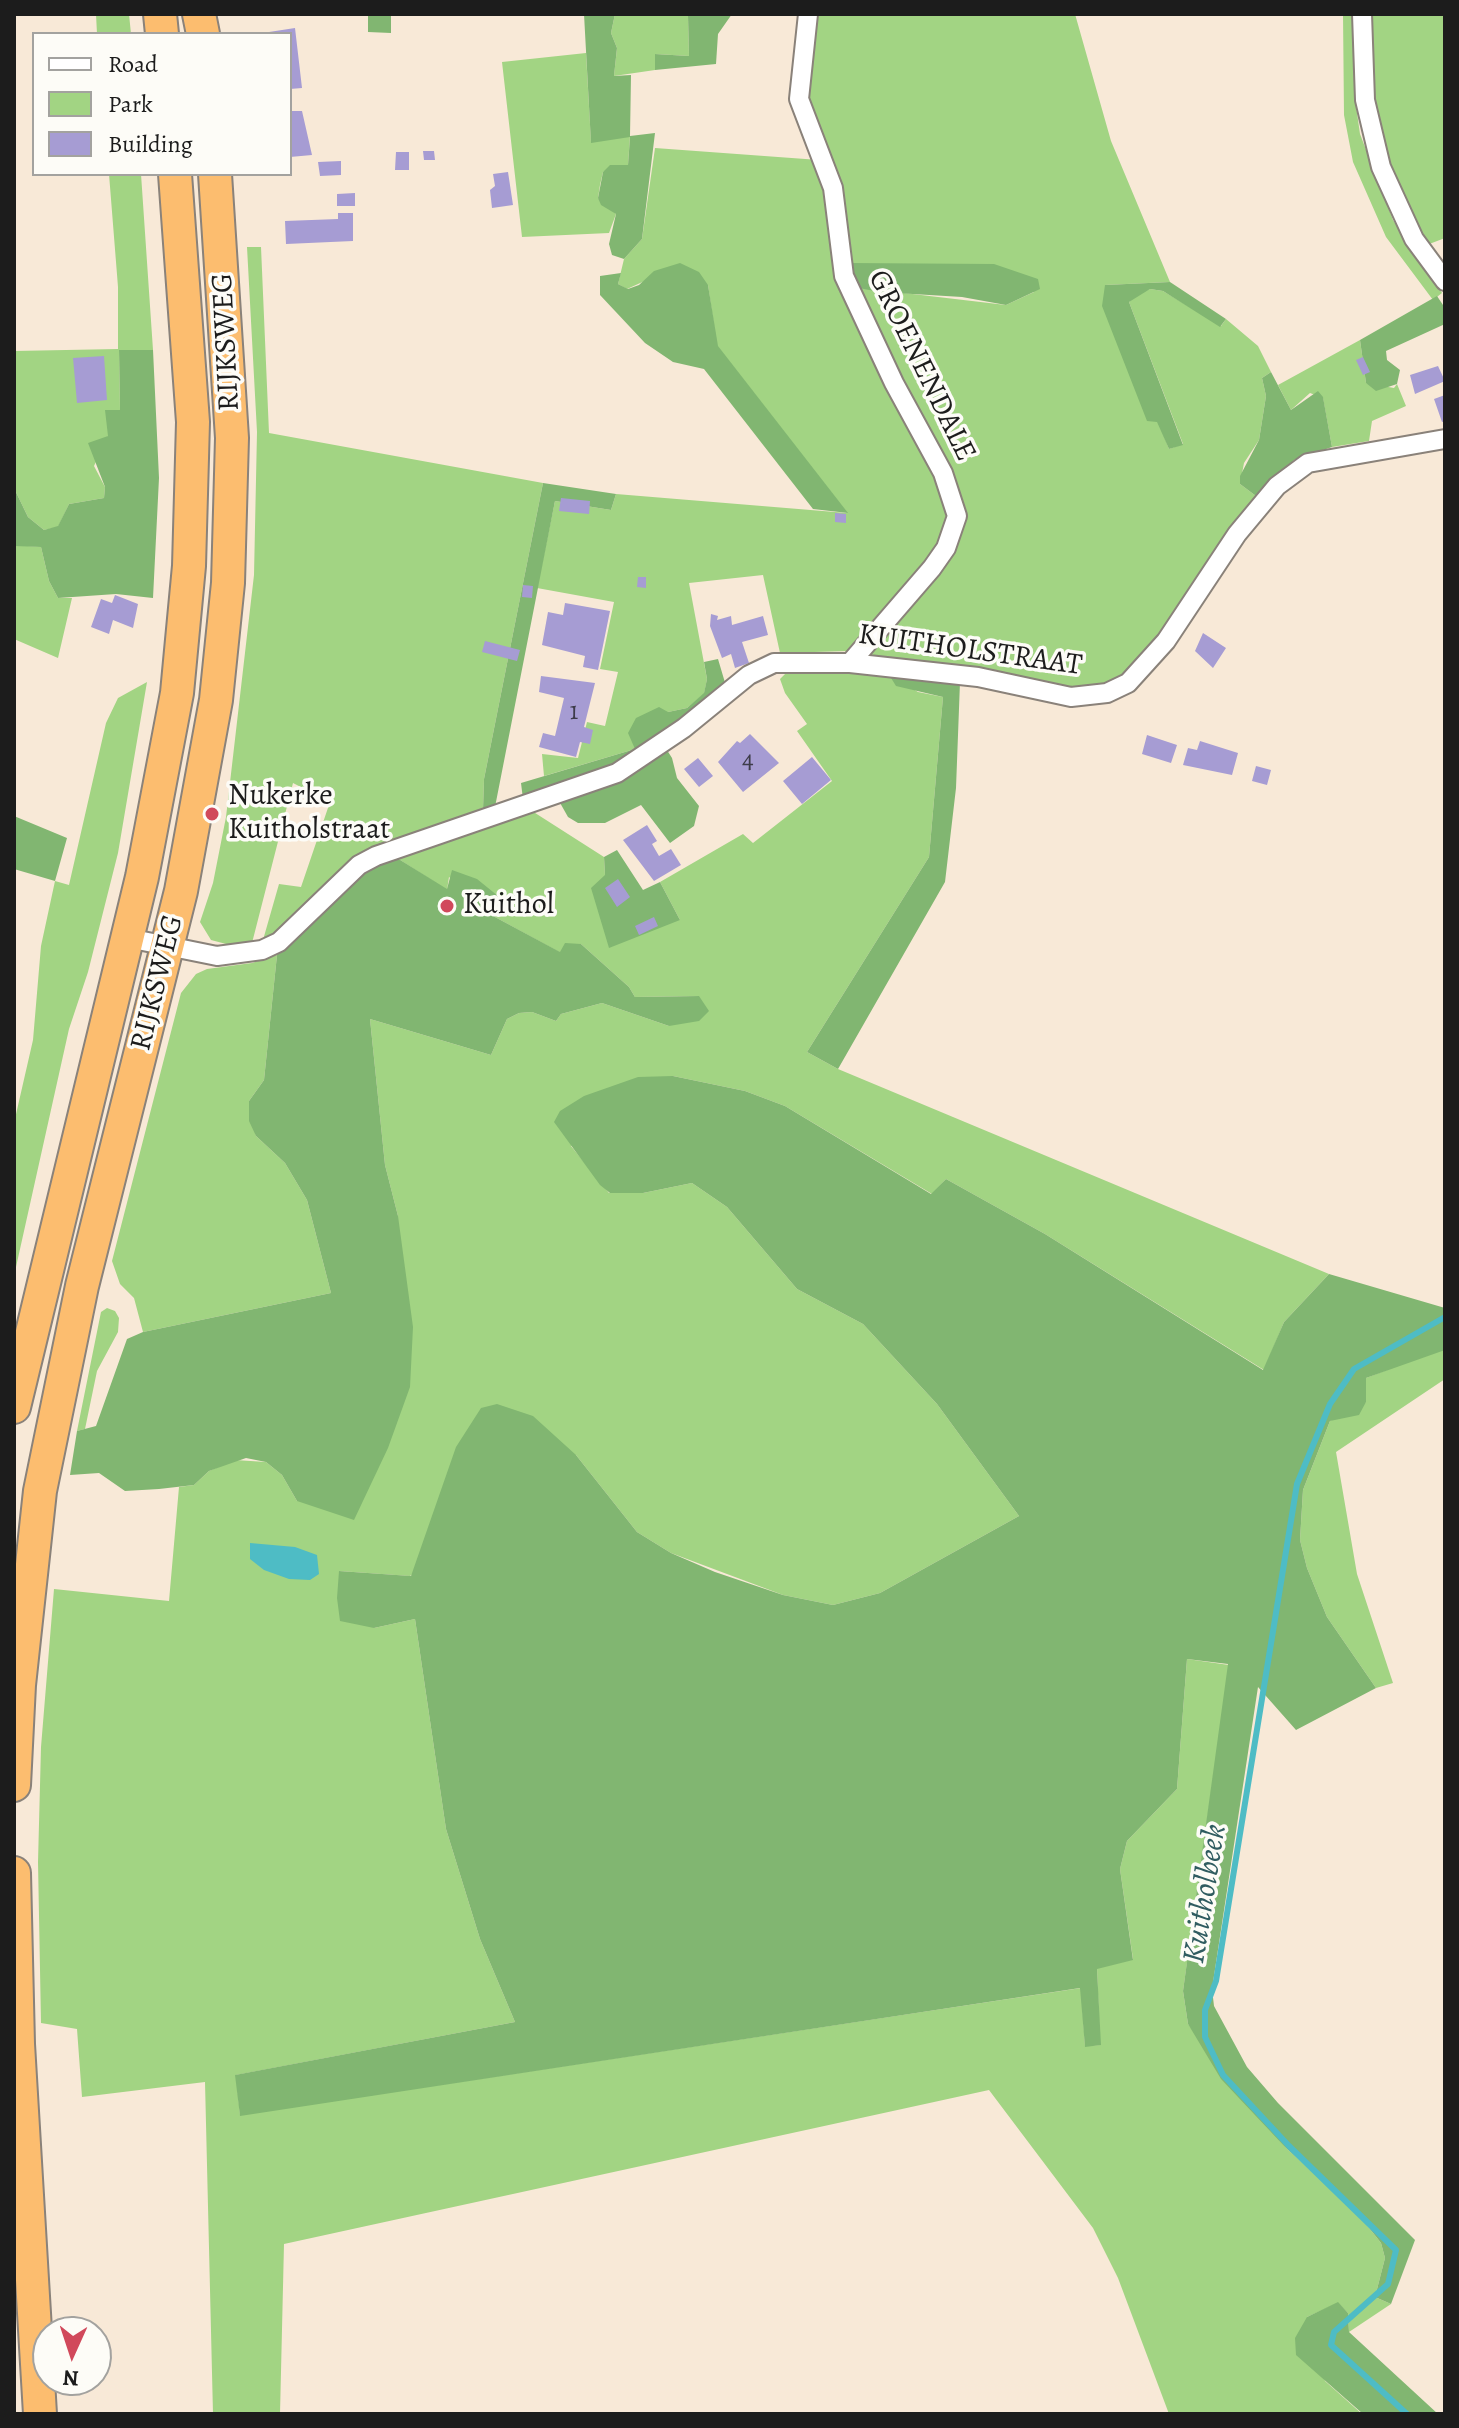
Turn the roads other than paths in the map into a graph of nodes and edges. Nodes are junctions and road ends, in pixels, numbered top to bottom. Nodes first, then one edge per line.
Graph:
1 (808, 14) edge
2 (1362, 14) edge
3 (175, 176) edge
4 (215, 176) edge
5 (1445, 281) edge
6 (1445, 439) edge
7 (850, 663) junction
8 (128, 938) junction
9 (167, 947) junction
10 (14, 1407) edge
11 (14, 1785) edge
12 (14, 1873) edge
13 (16, 2045) edge
14 (40, 2414) edge

1 - 7 street, GROENENDALE
2 - 5 street
3 - 8 highway, RIJKSWEG
4 - 9 highway, RIJKSWEG
6 - 7 street, KUITHOLSTRAAT
7 - 9 street, KUITHOLSTRAAT
8 - 9 street, KUITHOLSTRAAT
8 - 10 highway, RIJKSWEG
9 - 11 highway, RIJKSWEG
12 - 13 highway
13 - 14 highway

